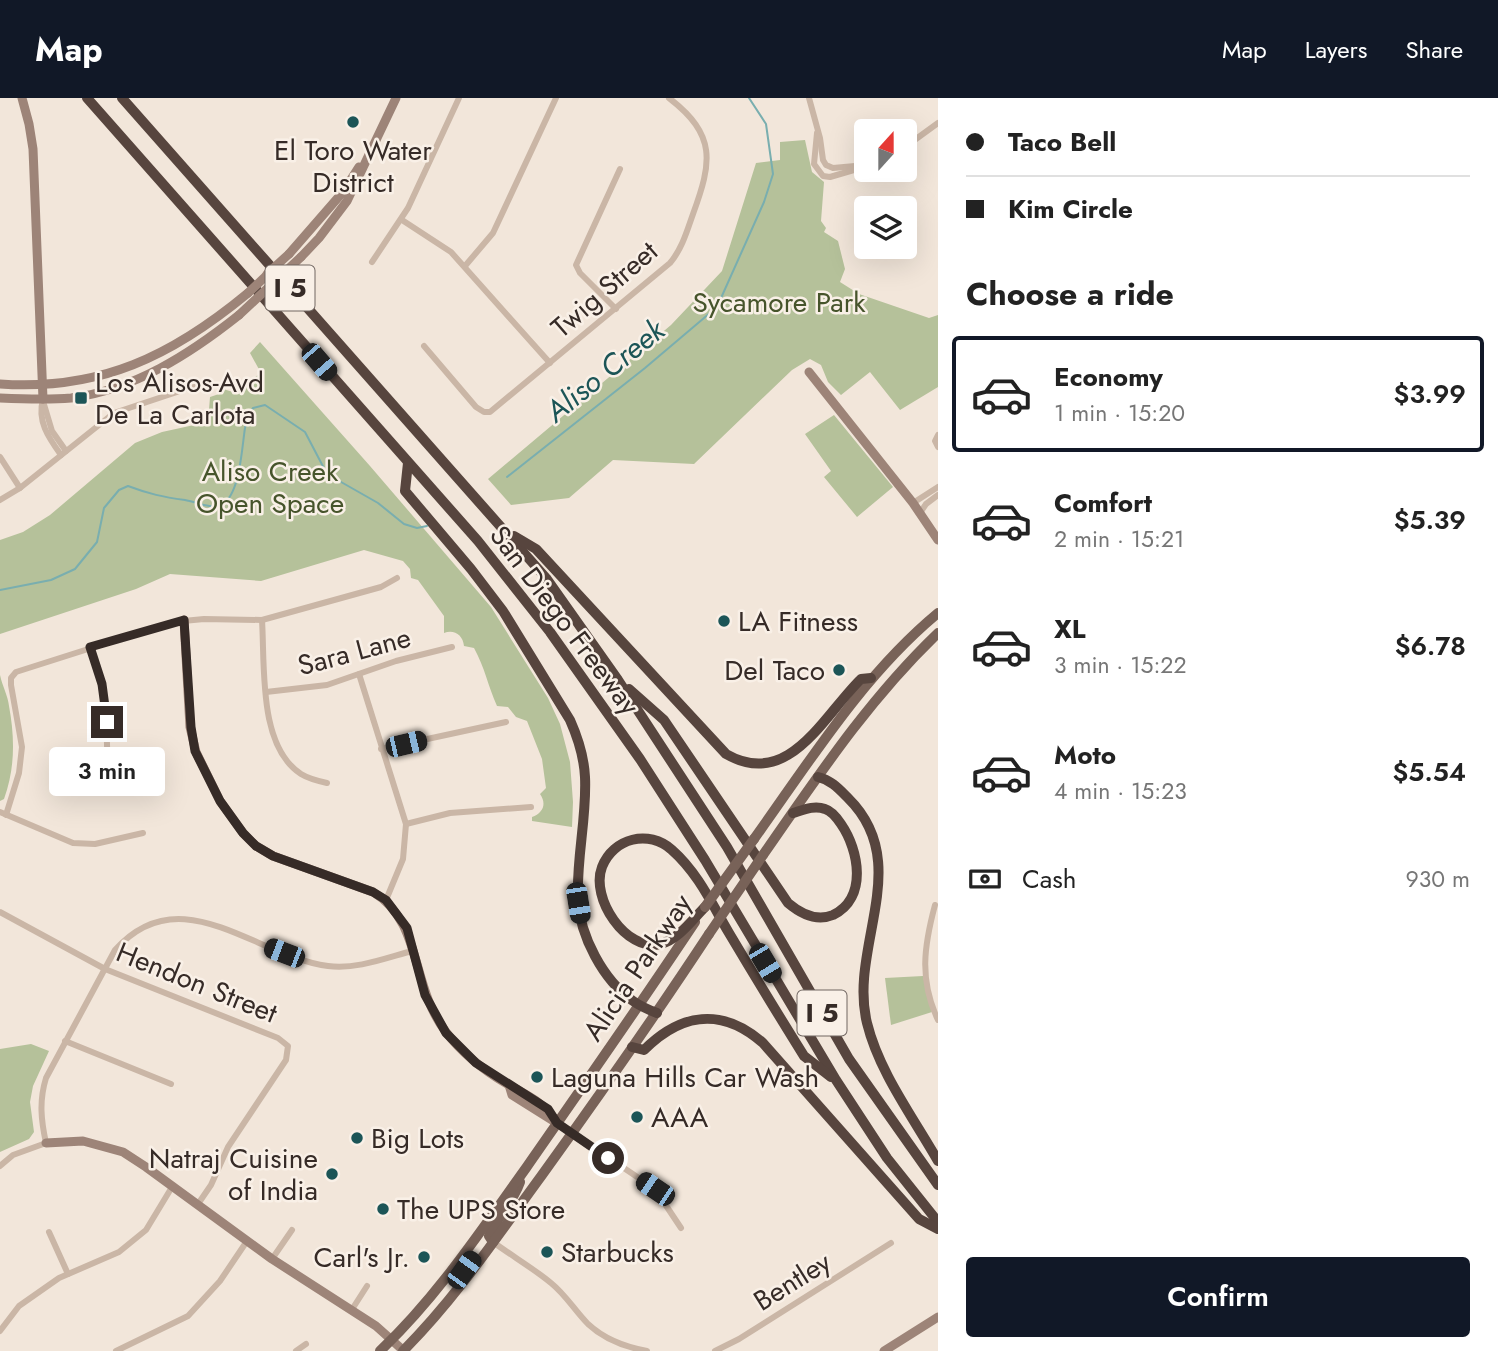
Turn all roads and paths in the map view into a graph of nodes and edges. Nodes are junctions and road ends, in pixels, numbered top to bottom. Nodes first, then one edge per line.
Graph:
1 (22, 98) edge
2 (87, 98) edge
3 (122, 98) edge
4 (396, 98) edge
5 (459, 98) edge
6 (556, 98) edge
7 (669, 98) edge
8 (811, 99) edge
9 (938, 122) edge
10 (817, 131) junction
11 (917, 138) edge
12 (368, 158) junction
13 (854, 166) edge
14 (620, 169) dead end
15 (854, 169) edge
16 (402, 220) junction
17 (372, 262) dead end
18 (465, 267) junction
19 (615, 309) junction
20 (424, 346) dead end
21 (550, 363) junction
22 (809, 372) dead end
23 (41, 383) junction
24 (0, 384) edge
25 (212, 384) dead end
26 (0, 398) edge
27 (43, 399) junction
28 (938, 435) edge
29 (938, 447) edge
30 (63, 453) junction
31 (0, 457) edge
32 (408, 463) junction
33 (938, 486) edge
34 (20, 488) junction
35 (938, 495) edge
36 (0, 500) edge
37 (913, 503) junction
38 (920, 513) junction
39 (505, 530) junction
40 (938, 540) edge
41 (397, 578) dead end
42 (938, 613) edge
43 (184, 620) junction
44 (262, 620) junction
45 (938, 632) edge
46 (90, 647) junction
47 (452, 647) dead end
48 (359, 674) junction
49 (874, 676) junction
50 (618, 680) junction
51 (888, 684) junction
52 (266, 692) junction
53 (506, 722) dead end
54 (381, 749) junction
55 (804, 769) junction
56 (111, 774) dead end
57 (822, 778) junction
58 (327, 783) dead end
59 (531, 807) dead end
60 (793, 813) junction
61 (3, 814) edge
62 (406, 824) junction
63 (143, 833) dead end
64 (386, 900) junction
65 (935, 905) dead end
66 (705, 907) junction
67 (0, 912) edge
68 (412, 951) junction
69 (105, 969) junction
70 (640, 1005) junction
71 (657, 1013) junction
72 (937, 1014) edge
73 (65, 1041) junction
74 (632, 1047) junction
75 (836, 1080) junction
76 (172, 1084) dead end
77 (557, 1123) junction
78 (572, 1133) junction
79 (46, 1143) junction
80 (938, 1160) edge
81 (0, 1166) edge
82 (525, 1168) junction
83 (938, 1185) edge
84 (172, 1187) junction
85 (198, 1204) junction
86 (938, 1222) edge
87 (681, 1228) dead end
88 (938, 1229) edge
89 (292, 1230) dead end
90 (49, 1232) dead end
91 (247, 1241) junction
92 (492, 1242) junction
93 (473, 1243) junction
94 (891, 1243) dead end
95 (272, 1259) junction
96 (68, 1274) junction
97 (367, 1286) dead end
98 (444, 1307) junction
99 (351, 1311) junction
100 (938, 1317) edge
101 (0, 1331) edge
102 (392, 1340) junction
103 (306, 1344) dead end
104 (628, 1349) edge
105 (116, 1351) edge
106 (296, 1351) edge
107 (380, 1351) edge
108 (404, 1351) edge
109 (647, 1351) edge
110 (715, 1351) edge
111 (884, 1351) edge

1 - 23 street
2 - 32 highway, San Diego Freeway / I 5
3 - 39 highway, San Diego Freeway / I 5
4 - 12 street
5 - 16 street
6 - 18 street
7 - 19 street, Twig Street
8 - 10 street
9 - 11 street
10 - 13 street
10 - 15 street
12 - 23 street, bridge
12 - 27 street, bridge
14 - 19 street
16 - 17 street
16 - 18 street
18 - 21 street
19 - 21 street, Twig Street
20 - 21 street, Twig Street
22 - 37 street
23 - 24 street
23 - 27 street
25 - 30 street
26 - 27 street
27 - 30 street
28 - 29 street
30 - 34 street
31 - 34 street
32 - 70 highway
32 - 75 highway, San Diego Freeway / I 5
33 - 37 street
34 - 36 street
35 - 38 street
37 - 38 street
38 - 40 street
39 - 49 highway
39 - 50 highway, San Diego Freeway / I 5
41 - 44 street
42 - 49 main road, Alicia Parkway
43 - 44 street
43 - 46 street
43 - 64 street
44 - 52 street
45 - 51 main road, Alicia Parkway
46 - 56 street
46 - 61 street
47 - 48 street, Sara Lane
48 - 52 street, Sara Lane
48 - 54 street
49 - 51 main road
49 - 55 main road, Alicia Parkway
50 - 60 highway
50 - 83 highway, San Diego Freeway / I 5
51 - 57 main road, Alicia Parkway
52 - 58 street
53 - 54 street
54 - 62 street
55 - 57 main road
55 - 66 main road, Alicia Parkway, bridge
57 - 60 main road, Alicia Parkway
57 - 80 highway
59 - 62 street
60 - 71 main road, Alicia Parkway, bridge
61 - 63 street
62 - 64 street
64 - 68 street
65 - 72 street
66 - 70 main road, Alicia Parkway
66 - 75 highway
67 - 69 street, Hendon Street
68 - 69 street
68 - 77 street
69 - 73 street
69 - 85 street, Hendon Street
70 - 71 highway
70 - 77 main road, Alicia Parkway
71 - 74 main road, Alicia Parkway
73 - 76 street
73 - 79 street
74 - 78 main road, Alicia Parkway
74 - 88 highway
75 - 86 highway, San Diego Freeway / I 5
77 - 78 main road
77 - 82 main road, Alicia Parkway
78 - 87 street
78 - 92 main road, Alicia Parkway
79 - 81 street
79 - 84 street
82 - 92 main road
82 - 93 main road, Alicia Parkway
84 - 85 street
84 - 96 street
85 - 91 street
89 - 95 street
90 - 96 street
91 - 95 street
91 - 105 street
92 - 98 main road, Alicia Parkway
92 - 104 street
93 - 98 main road
93 - 102 main road, Alicia Parkway
94 - 110 street, Bentley
95 - 99 street
96 - 101 street
97 - 99 street
98 - 108 main road, Alicia Parkway
99 - 102 street
100 - 111 street
102 - 107 main road, Alicia Parkway
102 - 108 street
103 - 106 street
104 - 109 street

